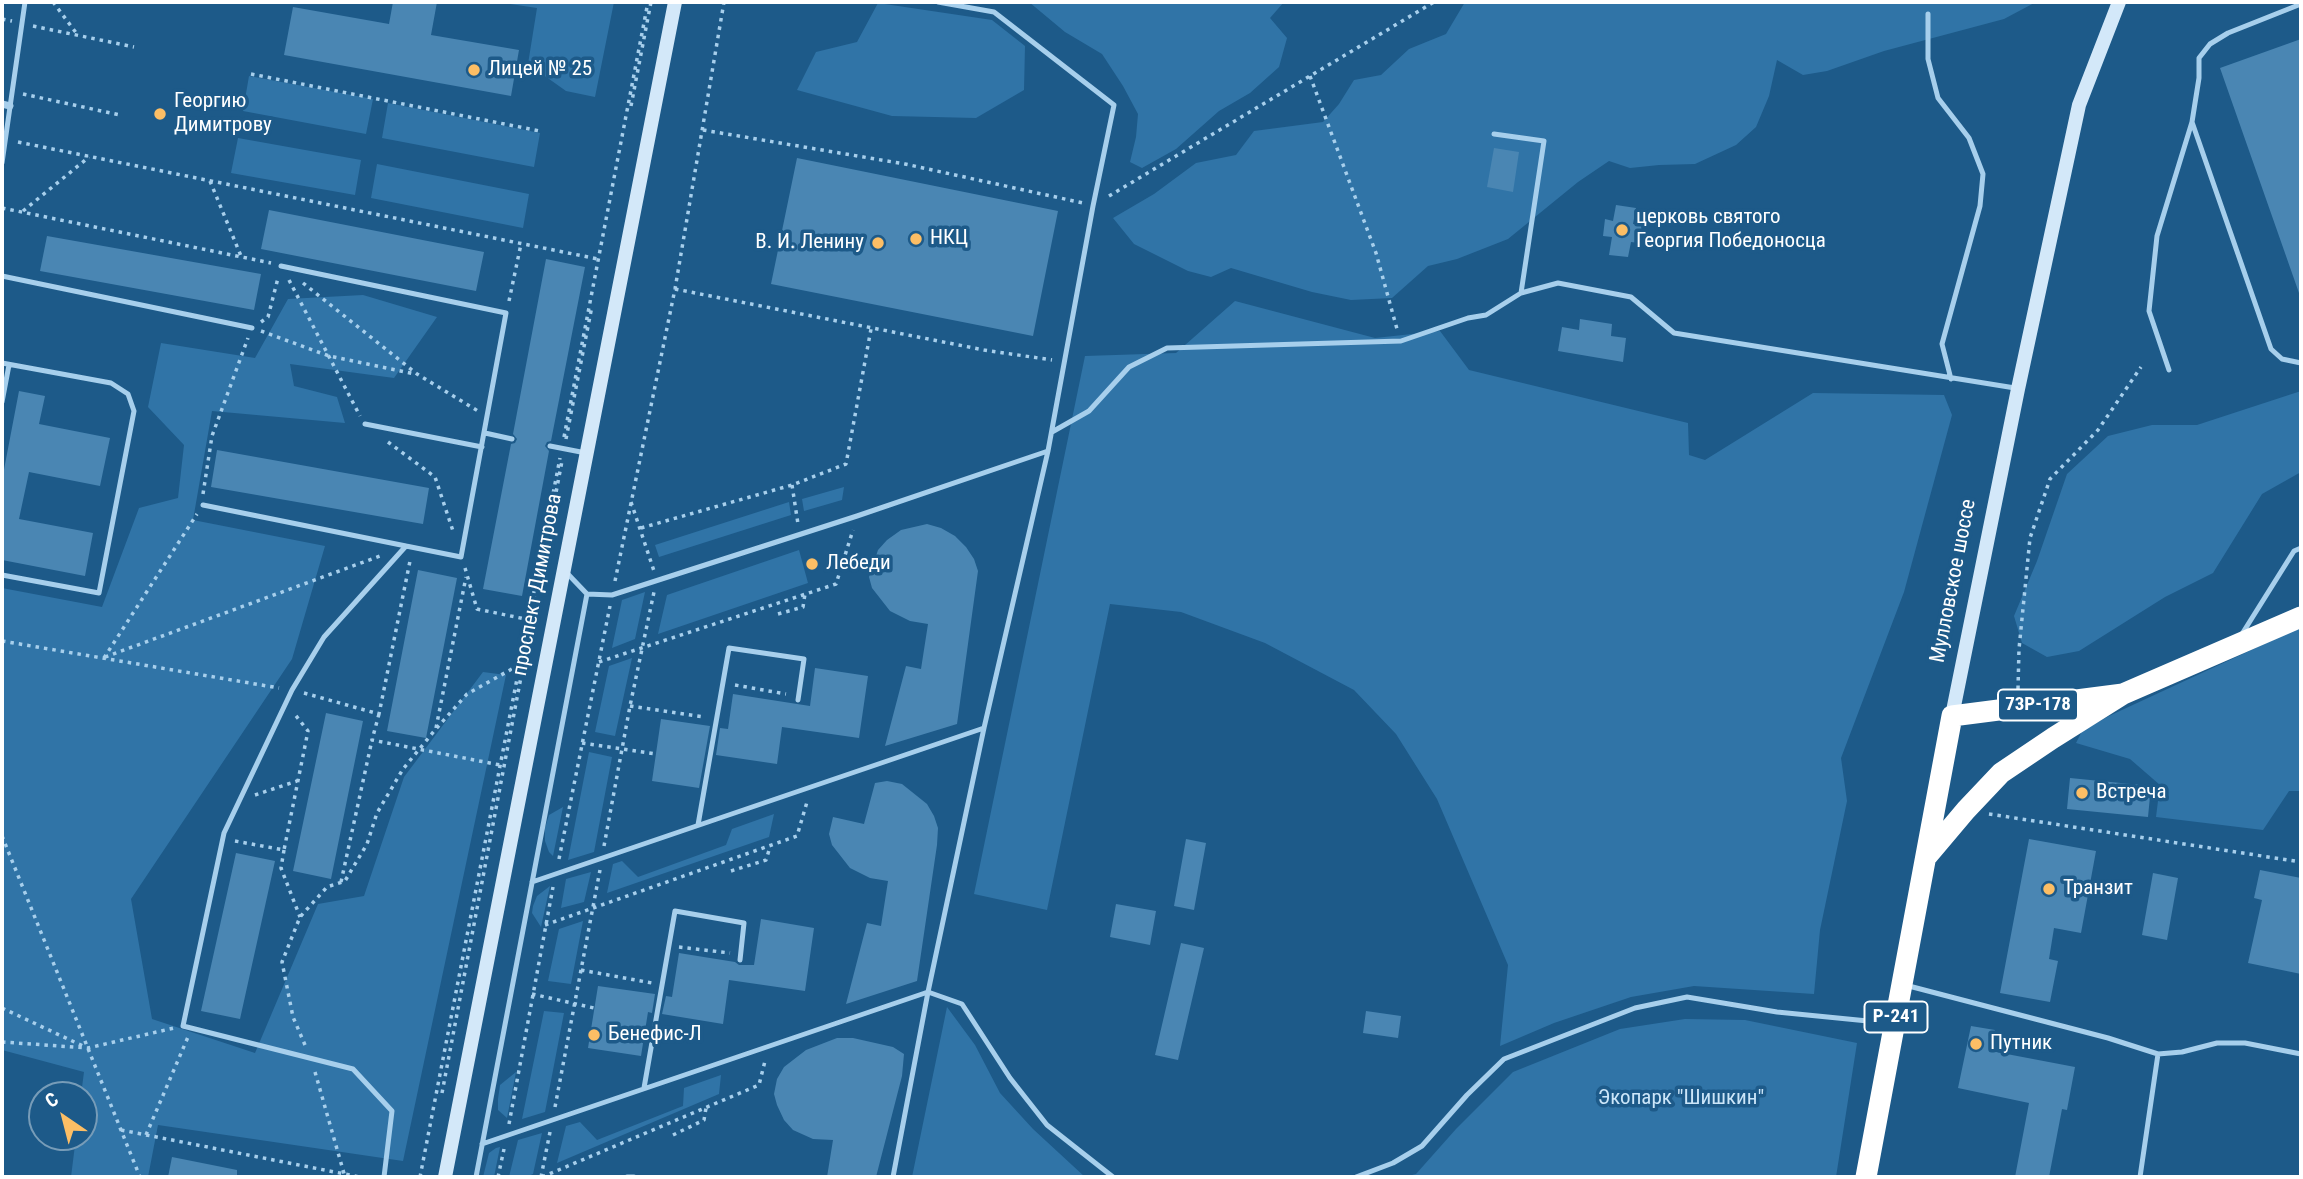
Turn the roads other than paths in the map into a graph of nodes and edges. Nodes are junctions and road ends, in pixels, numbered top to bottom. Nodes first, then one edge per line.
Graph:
1 (25, 2) edge
2 (675, 2) edge
3 (938, 2) edge
4 (2119, 2) edge
5 (2301, 4) edge
6 (1928, 14) dead end
7 (6, 105) edge
8 (2192, 122) junction
9 (1494, 134) dead end
10 (2, 163) edge
11 (281, 266) road end
12 (2, 276) edge
13 (1521, 293) junction
14 (252, 328) road end
15 (2301, 363) edge
16 (5, 364) edge
17 (2169, 370) dead end
18 (1951, 379) junction
19 (2018, 389) junction
20 (2, 402) edge
21 (365, 424) dead end
22 (1052, 432) junction
23 (485, 433) junction
24 (512, 439) dead end
25 (550, 446) dead end
26 (482, 447) junction
27 (1048, 451) junction
28 (586, 453) junction
29 (202, 505) road end
30 (410, 547) junction
31 (2301, 548) edge
32 (563, 568) junction
33 (2, 575) edge
34 (587, 594) junction
35 (2301, 617) edge
36 (2234, 646) junction
37 (2123, 694) junction
38 (799, 698) road end
39 (1952, 716) junction
40 (984, 728) junction
41 (698, 825) junction
42 (1927, 856) junction
43 (532, 882) junction
44 (740, 957) road end
45 (1902, 984) junction
46 (928, 992) junction
47 (1895, 1024) junction
48 (2158, 1054) junction
49 (2301, 1054) edge
50 (644, 1087) junction
51 (482, 1144) junction
52 (384, 1177) edge
53 (445, 1177) edge
54 (475, 1177) edge
55 (627, 1177) edge
56 (634, 1177) edge
57 (893, 1177) edge
58 (1113, 1177) edge
59 (1356, 1177) edge
60 (1866, 1177) edge
61 (2140, 1177) edge

1 - 7 lane
2 - 28 main road, проспект Димитрова
3 - 22 lane
4 - 19 main road, Мулловское шоссе
5 - 8 lane
6 - 18 lane
7 - 10 lane
8 - 15 lane
8 - 17 lane
9 - 13 lane
11 - 23 lane
12 - 14 lane
13 - 18 lane
13 - 22 lane
16 - 20 lane
16 - 33 lane
18 - 19 lane
19 - 39 main road, Мулловское шоссе
21 - 26 lane
22 - 27 lane
23 - 24 lane
23 - 26 lane
25 - 28 lane
26 - 30 lane
27 - 34 lane
27 - 40 lane
28 - 32 main road, проспект Димитрова
29 - 30 lane
30 - 52 lane
31 - 36 lane
32 - 34 lane
32 - 53 main road, проспект Димитрова
34 - 43 lane
35 - 36 highway, Р-241
36 - 37 highway, Р-241
37 - 39 highway, 73Р-178
37 - 42 highway, Р-241
38 - 41 lane
39 - 42 highway, Мулловское шоссе / Р-241
40 - 41 lane
40 - 46 lane
41 - 43 lane
42 - 45 highway, Мулловское шоссе / Р-241
43 - 51 lane
44 - 50 lane
45 - 47 highway, Мулловское шоссе / Р-241
45 - 48 lane
46 - 50 lane
46 - 57 lane
46 - 58 lane
47 - 59 lane
47 - 60 highway, Мулловское шоссе / Р-241
48 - 49 lane
48 - 61 lane
50 - 51 lane
51 - 54 lane
55 - 56 lane

